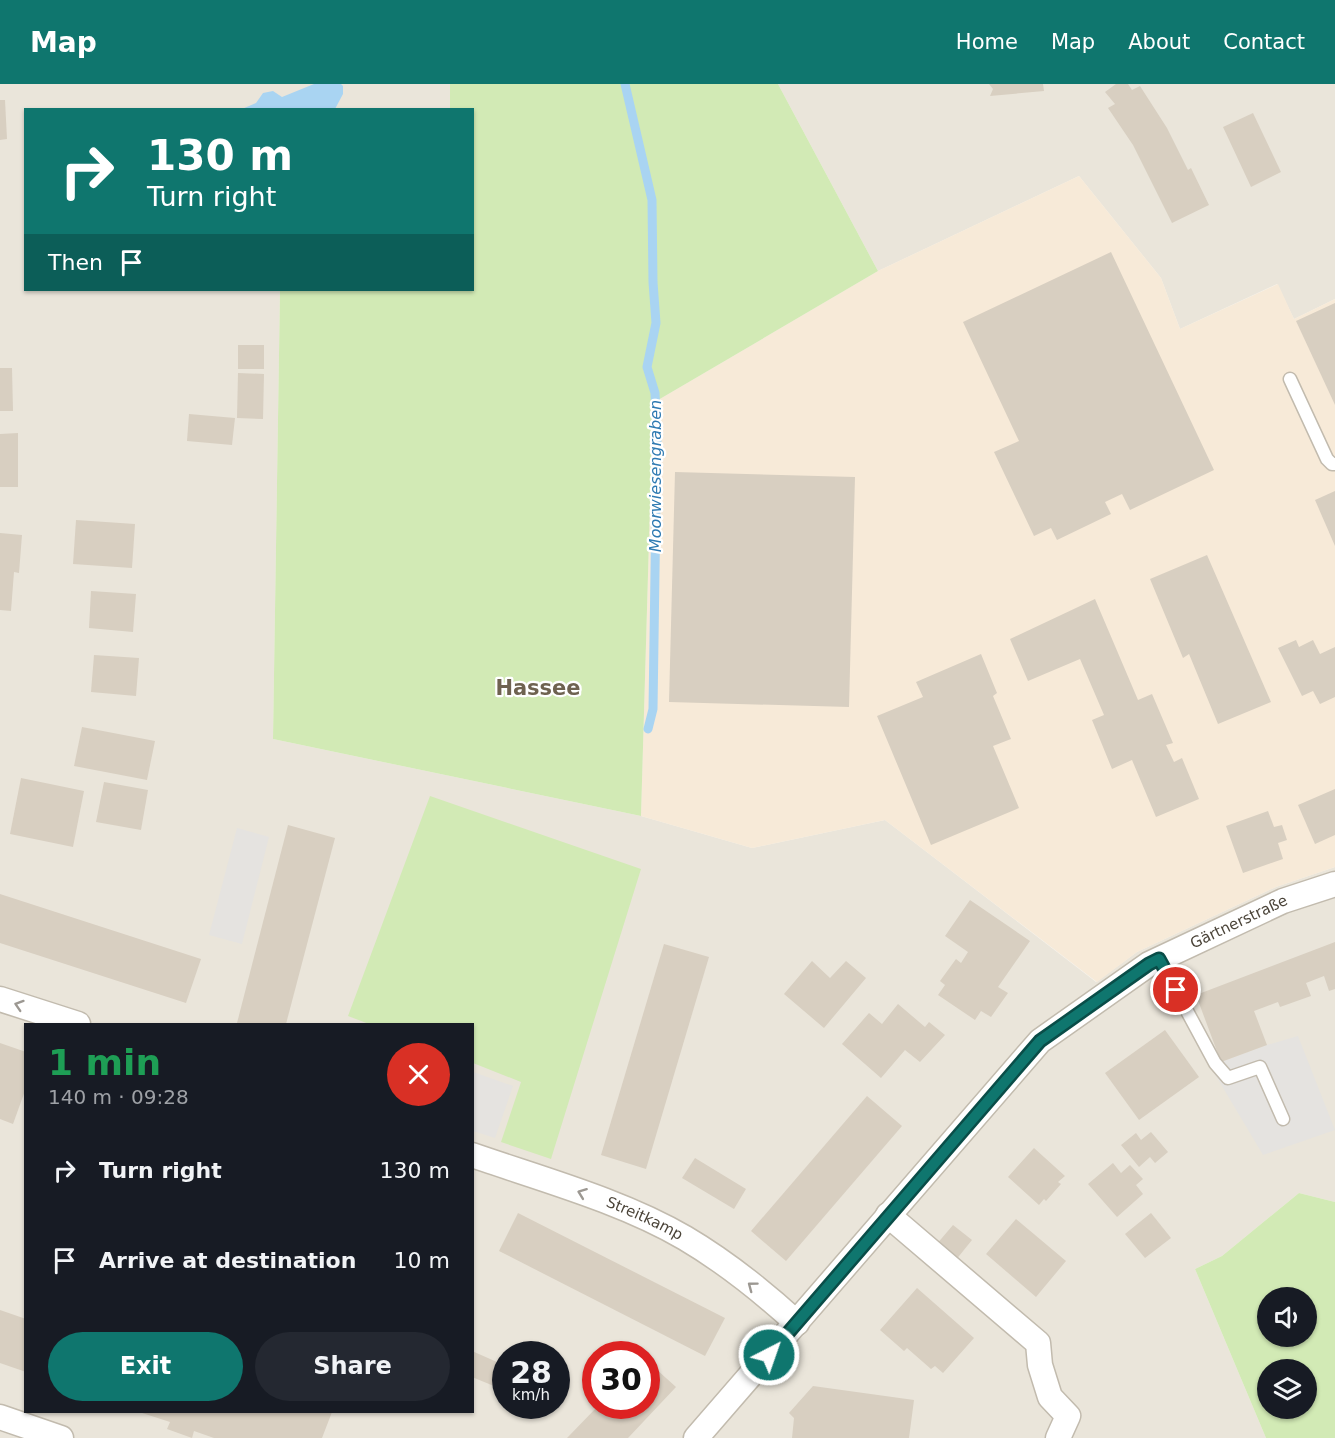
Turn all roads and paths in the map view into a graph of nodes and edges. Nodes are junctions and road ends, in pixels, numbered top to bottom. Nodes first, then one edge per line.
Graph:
1 (1290, 379) dead end
2 (1335, 464) edge
3 (1335, 884) edge
4 (1159, 959) junction
5 (0, 999) edge
6 (75, 1023) edge
7 (1283, 1119) dead end
8 (474, 1156) edge
9 (888, 1215) junction
10 (797, 1323) junction
11 (0, 1417) edge
12 (61, 1438) edge
13 (696, 1438) edge
14 (1058, 1438) edge

1 - 2 lane
3 - 4 street, Gärtnerstraße
4 - 7 lane
4 - 9 street, Gärtnerstraße
6 -> 5 street
10 -> 8 street, Streitkamp
9 - 10 street, Gärtnerstraße
9 - 14 street
10 - 13 street, Gärtnerstraße
11 - 12 street

